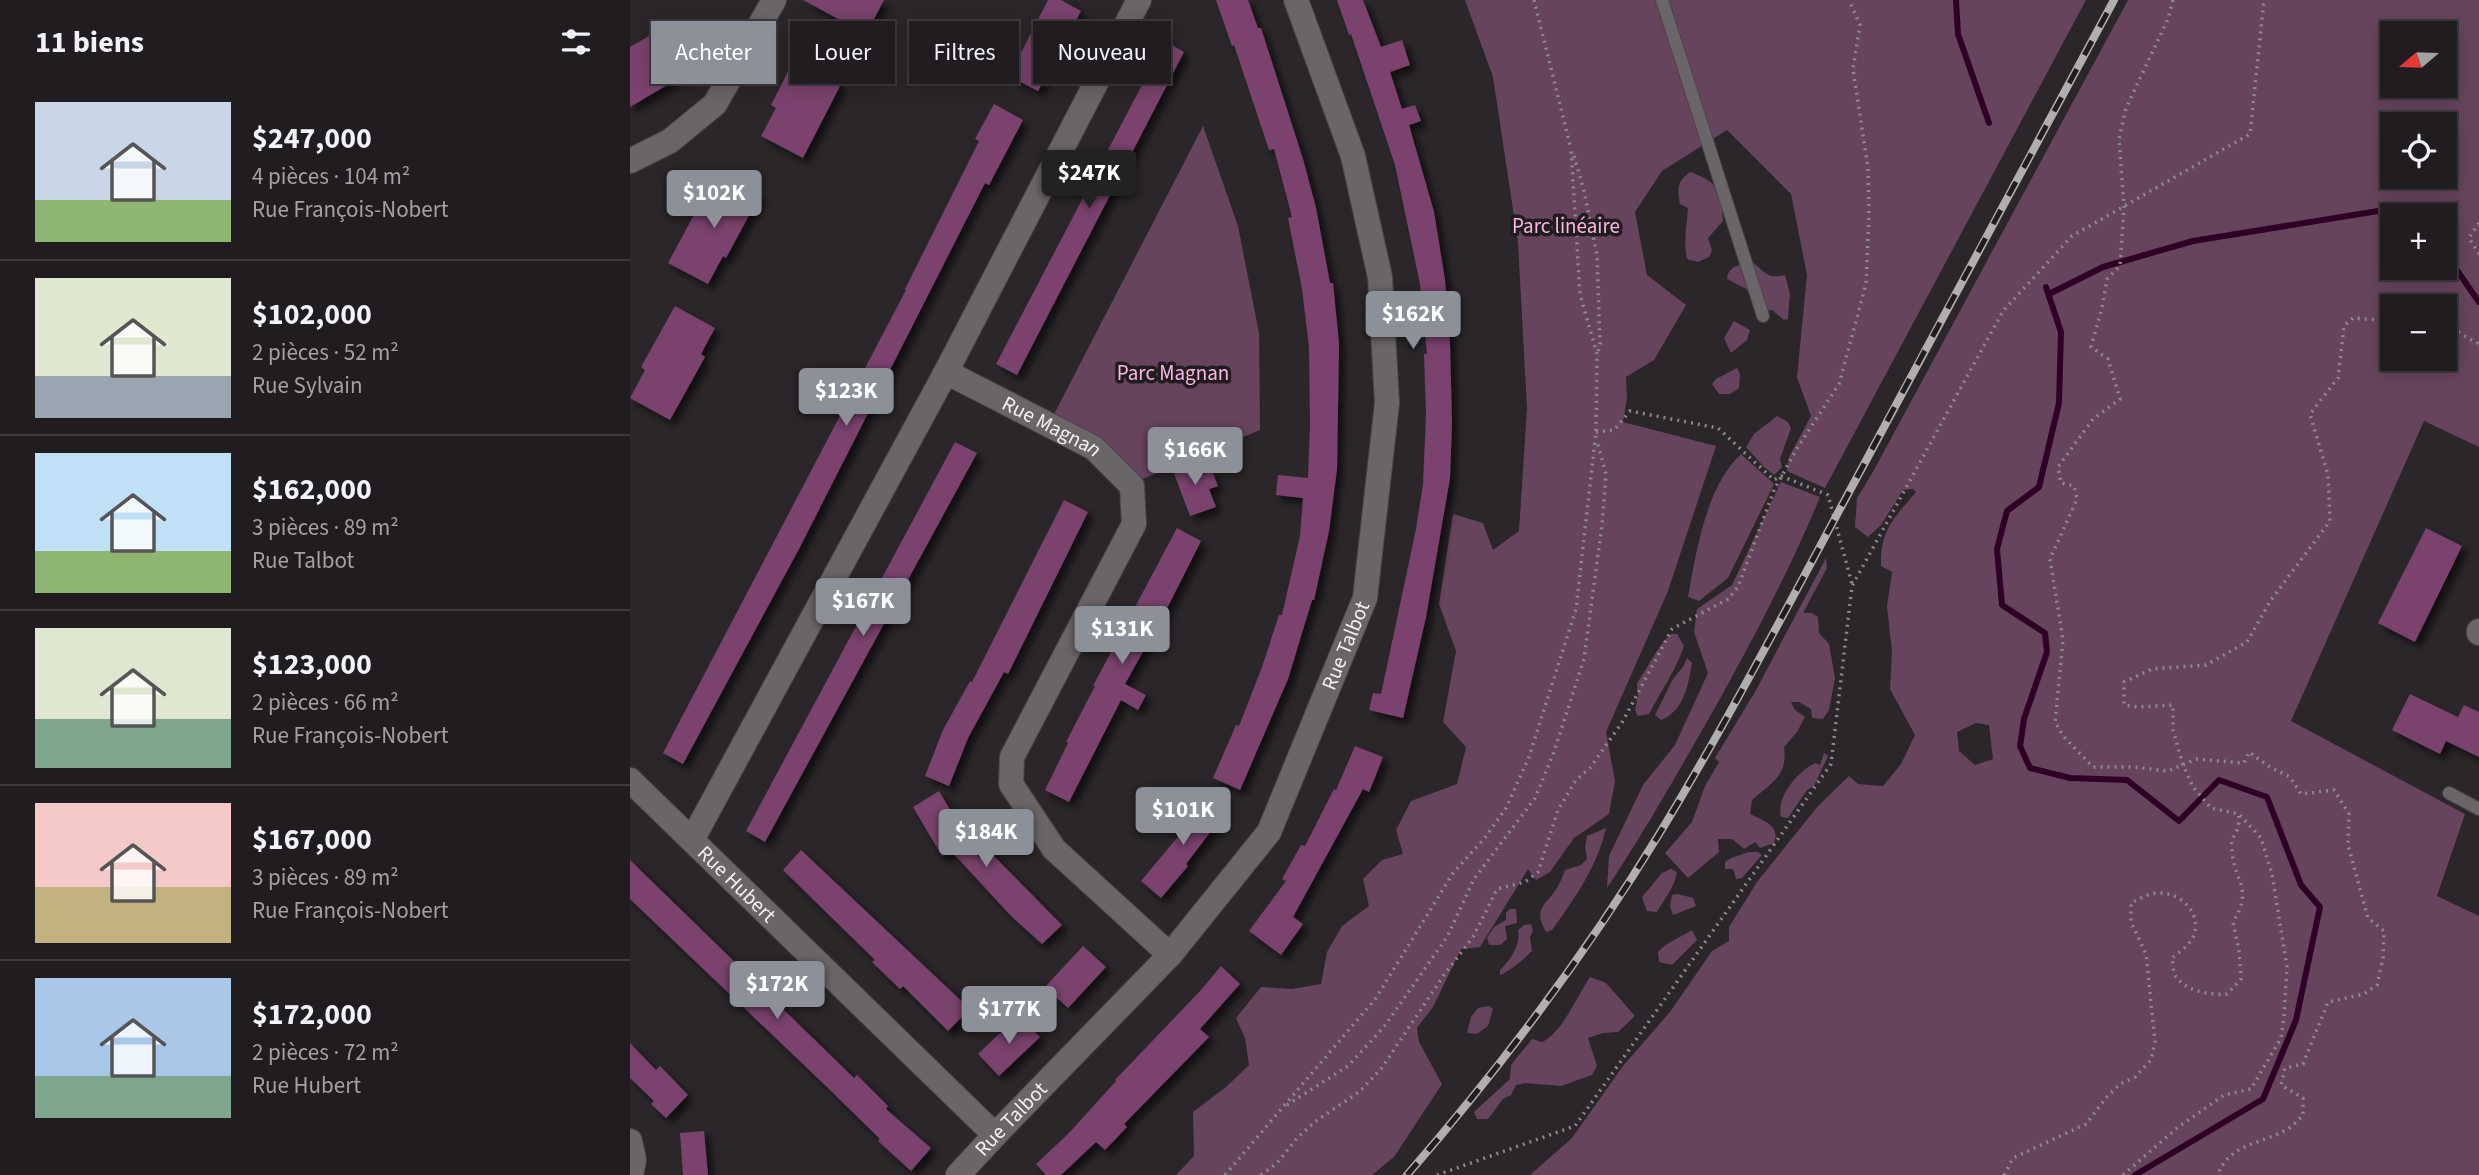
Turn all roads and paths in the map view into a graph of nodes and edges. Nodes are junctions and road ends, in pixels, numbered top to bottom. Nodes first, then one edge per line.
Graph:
1 (774, 0) edge
2 (1139, 0) edge
3 (1296, 0) edge
4 (1534, 0) edge
5 (1662, 0) edge
6 (1849, 0) edge
7 (2174, 0) edge
8 (2264, 0) edge
9 (1571, 148) junction
10 (630, 161) edge
11 (2124, 207) junction
12 (2479, 223) edge
13 (2479, 254) edge
14 (1763, 316) dead end
15 (2380, 320) edge
16 (2457, 332) edge
17 (2479, 344) edge
18 (1597, 354) junction
19 (946, 372) junction
20 (1596, 434) junction
21 (1781, 477) junction
22 (1852, 586) junction
23 (2183, 765) junction
24 (630, 780) edge
25 (2449, 793) dead end
26 (2479, 809) edge
27 (2239, 814) junction
28 (692, 840) junction
29 (1170, 955) junction
30 (1282, 1108) junction
31 (995, 1135) junction
32 (630, 1141) edge
33 (631, 1175) edge
34 (958, 1175) edge
35 (1224, 1175) edge
36 (1261, 1175) edge
37 (1437, 1175) edge
38 (2004, 1175) edge
39 (2123, 1175) edge
40 (2218, 1175) edge

1 - 10 street
2 - 19 street
3 - 29 street, Rue Talbot
4 - 9 path
5 - 14 lane
6 - 21 path
7 - 11 path
8 - 11 path
9 - 18 path
9 - 18 path
11 - 22 path
11 - 23 path
12 - 13 path
15 - 23 path
16 - 17 path
18 - 20 path
19 - 28 street
19 - 29 street, Rue Magnan
20 - 21 path
20 - 30 path
20 - 30 path
21 - 22 path
21 - 36 path
22 - 37 path
23 - 27 path
23 - 40 path
24 - 28 street, Rue Hubert
25 - 26 lane
27 - 38 path
27 - 39 path
28 - 31 street, Rue Hubert
29 - 31 street, Rue Talbot
30 - 35 path
31 - 34 street, Rue Talbot
32 - 33 street

